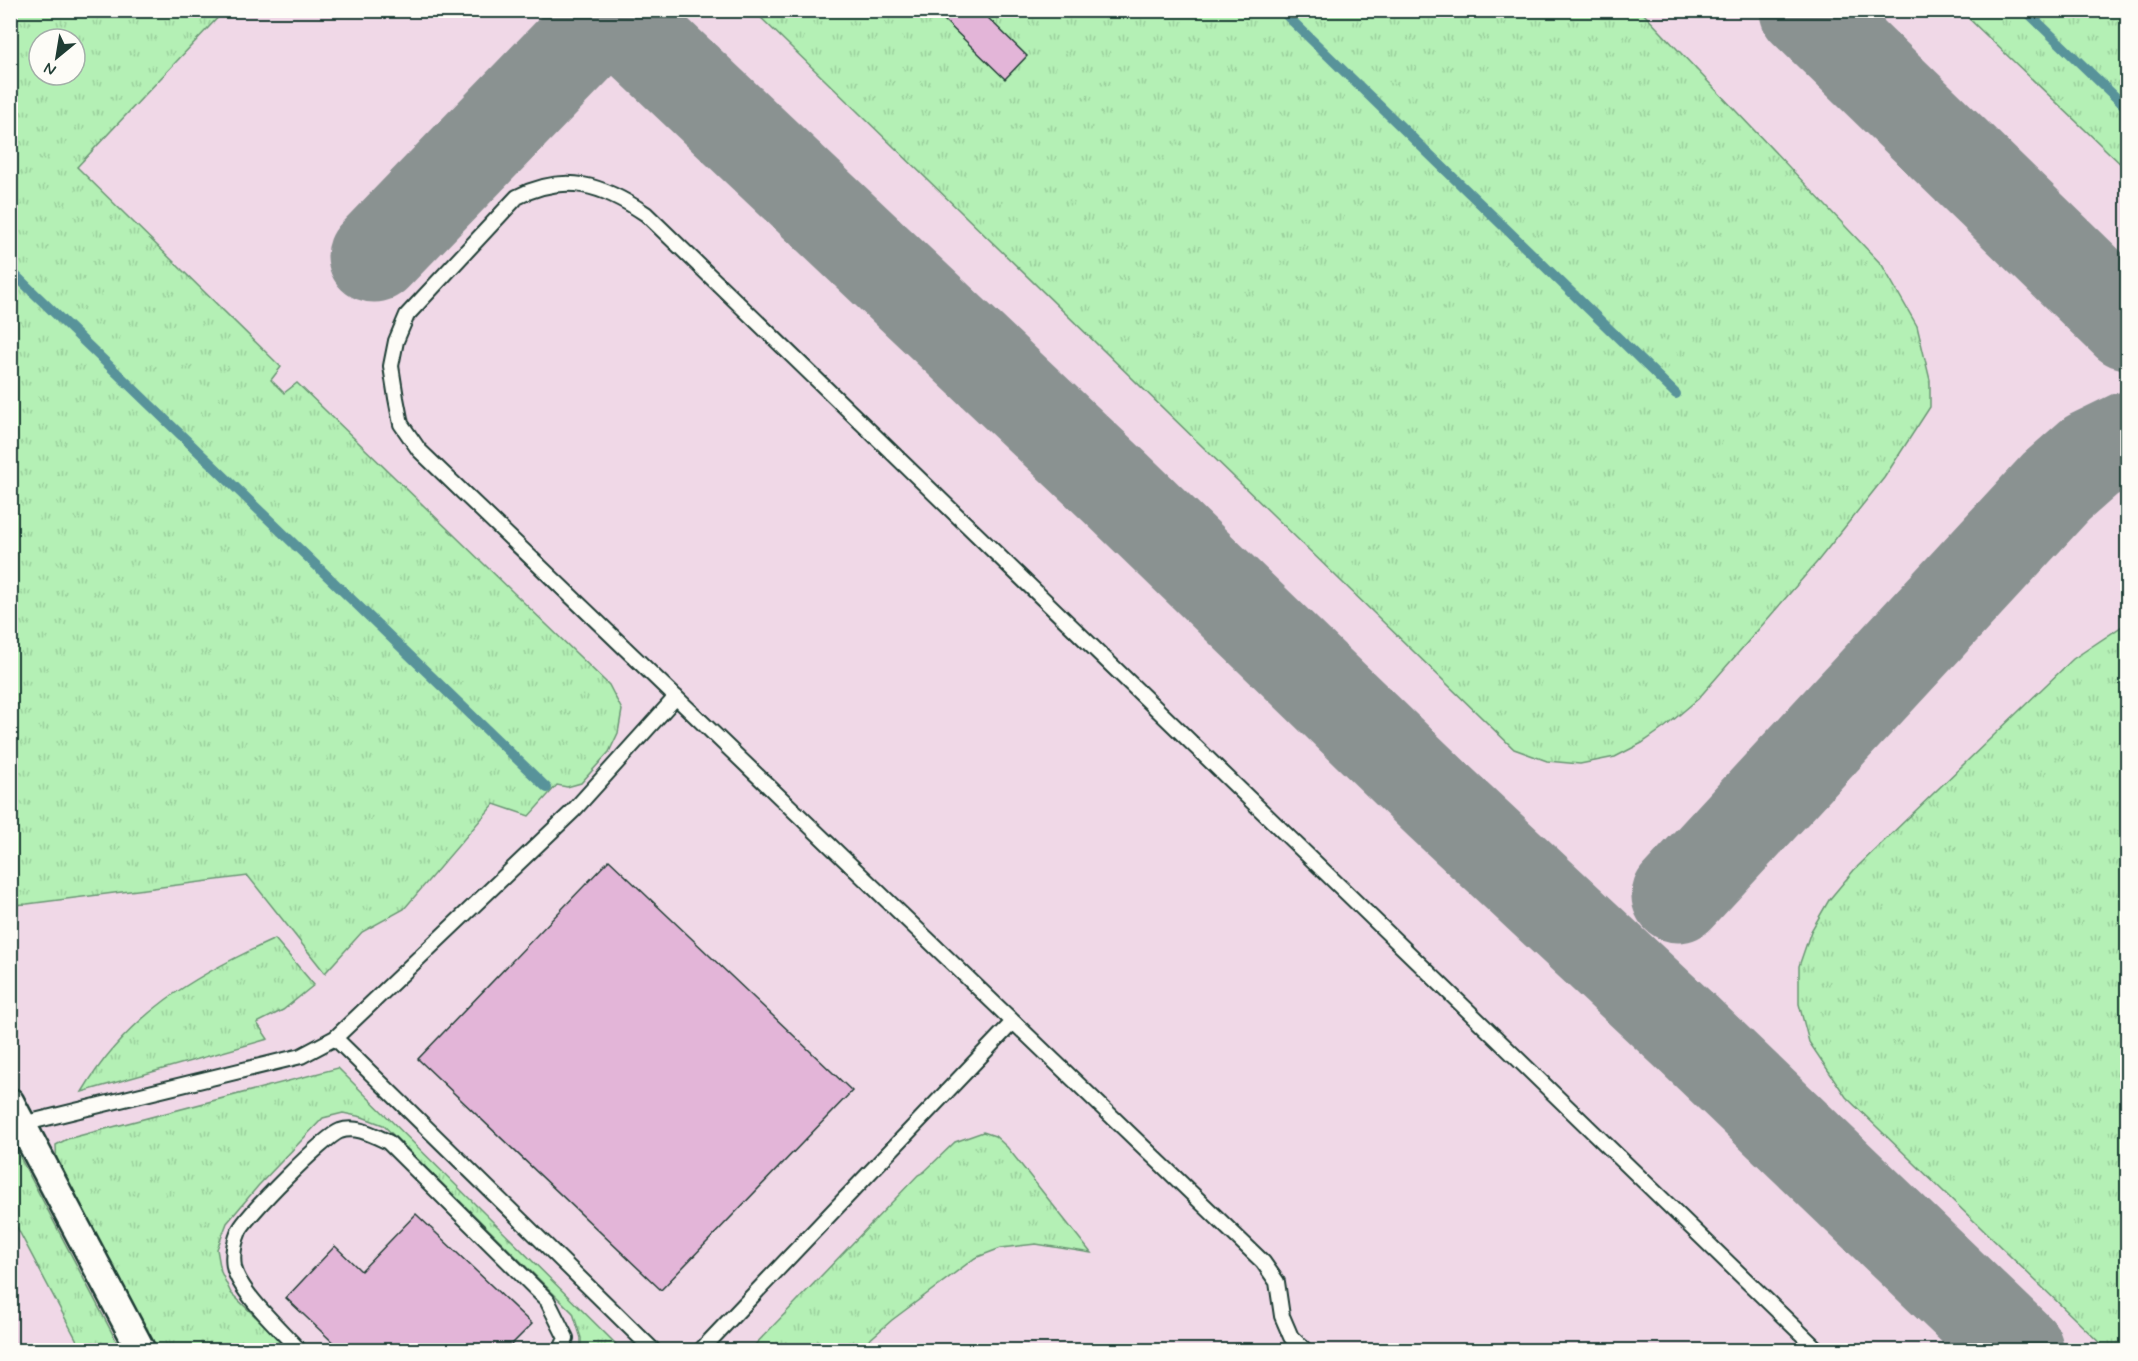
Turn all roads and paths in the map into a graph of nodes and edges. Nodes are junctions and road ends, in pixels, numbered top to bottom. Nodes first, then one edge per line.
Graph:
1 (676, 696) junction
2 (1013, 1022) junction
3 (335, 1038) junction
4 (16, 1113) edge
5 (141, 1350) edge
6 (299, 1350) edge
7 (561, 1350) edge
8 (653, 1350) edge
9 (701, 1350) edge
10 (1305, 1350) edge
11 (1818, 1350) edge

1 - 2 lane
1 - 3 lane
1 - 11 lane
2 - 9 lane
2 - 10 lane
3 - 4 lane
3 - 8 lane
4 - 5 street
6 - 7 lane

